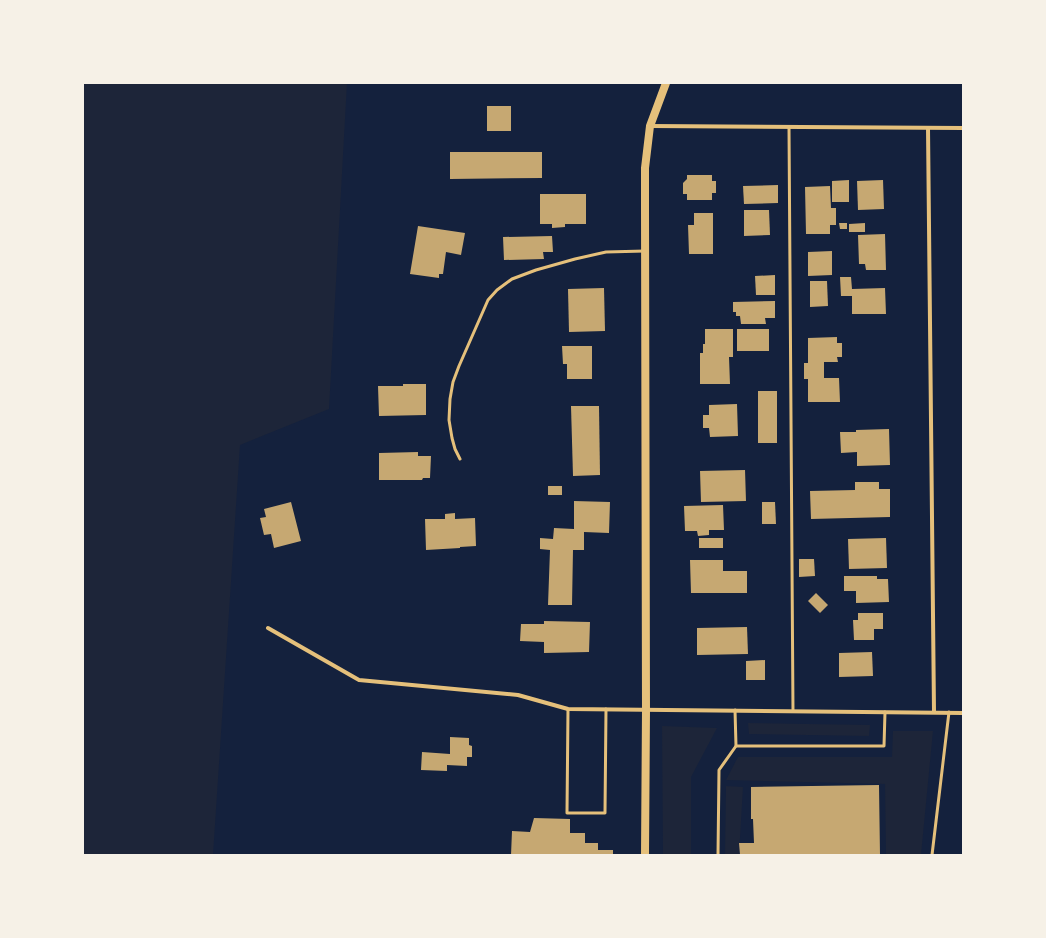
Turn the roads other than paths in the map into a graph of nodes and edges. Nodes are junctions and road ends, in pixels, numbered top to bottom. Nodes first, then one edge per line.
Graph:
1 (666, 83) edge
2 (650, 126) junction
3 (789, 127) junction
4 (928, 128) junction
5 (963, 128) edge
6 (645, 251) junction
7 (460, 459) dead end
8 (268, 628) dead end
9 (568, 708) junction
10 (606, 709) junction
11 (646, 710) junction
12 (735, 710) junction
13 (793, 711) junction
14 (885, 712) junction
15 (934, 712) junction
16 (949, 712) junction
17 (963, 713) edge
18 (736, 746) junction
19 (645, 855) edge
20 (718, 855) edge
21 (932, 855) edge

1 - 2 main road
2 - 3 street
2 - 6 main road
3 - 4 street
3 - 13 lane
4 - 5 street
4 - 15 street
6 - 7 lane
6 - 11 main road
8 - 9 street
9 - 10 street
9 - 10 lane
10 - 11 street
11 - 12 street
11 - 19 main road
12 - 13 street
12 - 18 lane
13 - 14 street
14 - 15 street
14 - 18 lane
15 - 16 street
16 - 17 street
16 - 21 lane
18 - 20 lane

